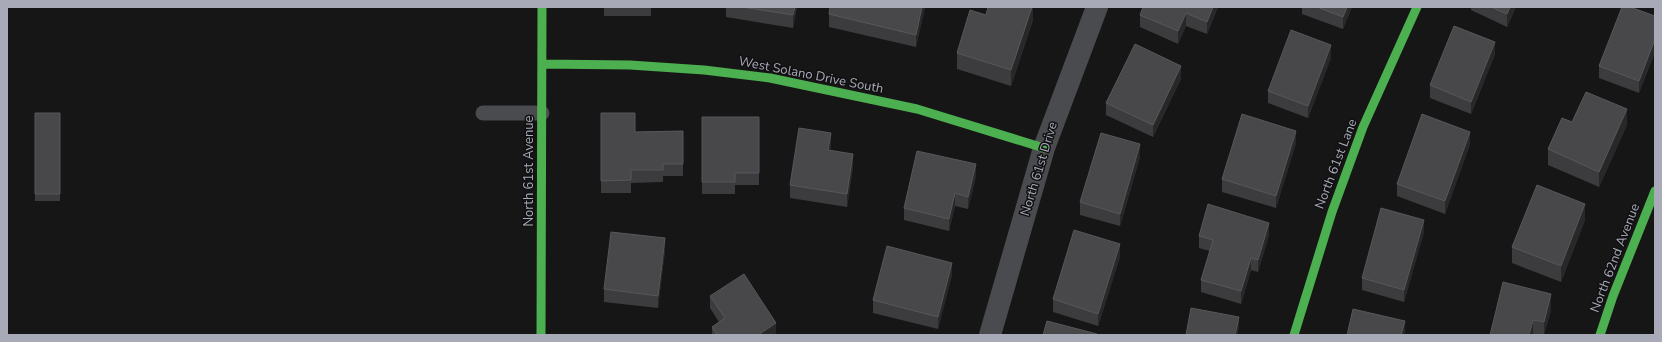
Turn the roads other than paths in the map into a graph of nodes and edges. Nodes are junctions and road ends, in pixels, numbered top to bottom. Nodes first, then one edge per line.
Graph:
1 (542, 7) edge
2 (1097, 7) edge
3 (1417, 7) edge
4 (542, 64) junction
5 (482, 113) dead end
6 (542, 113) junction
7 (1044, 148) junction
8 (1655, 191) edge
9 (541, 335) edge
10 (990, 335) edge
11 (1294, 335) edge
12 (1600, 335) edge

1 - 4 street, North 61st Avenue
2 - 7 street, North 61st Drive
3 - 11 street, North 61st Lane
4 - 6 street, North 61st Avenue
4 - 7 street, West Solano Drive South
5 - 6 lane
6 - 9 street, North 61st Avenue
7 - 10 street, North 61st Drive
8 - 12 street, North 62nd Avenue

